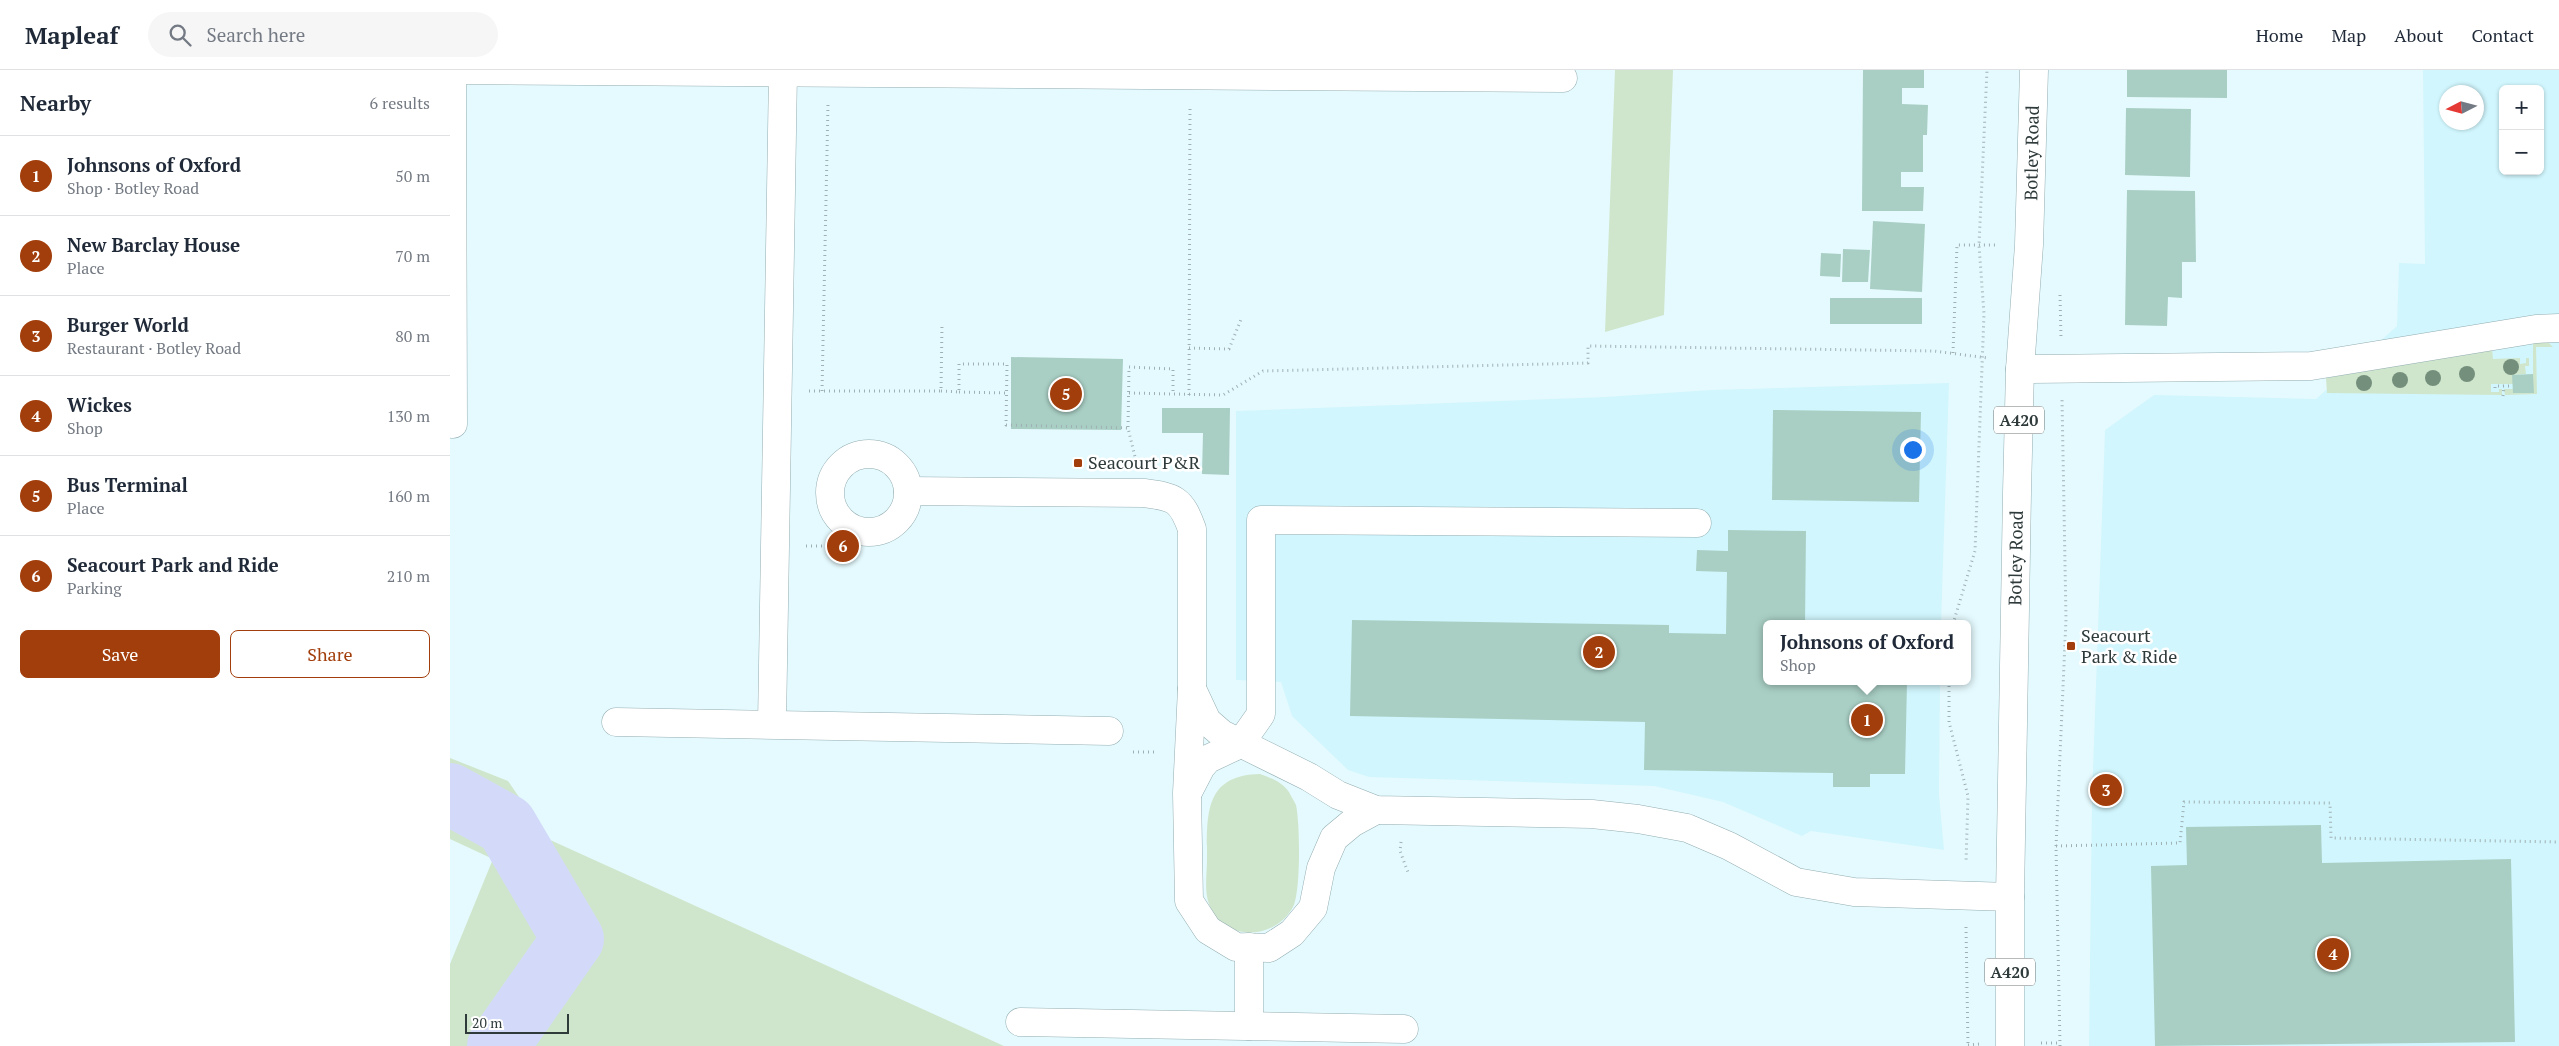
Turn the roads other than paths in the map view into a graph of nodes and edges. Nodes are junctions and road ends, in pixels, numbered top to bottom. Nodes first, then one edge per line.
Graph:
1 (2034, 70) edge
2 (783, 73) junction
3 (1563, 78) dead end
4 (2559, 328) edge
5 (2020, 369) junction
6 (453, 424) dead end
7 (908, 491) junction
8 (1697, 523) dead end
9 (1192, 688) junction
10 (616, 722) dead end
11 (772, 724) junction
12 (1109, 730) dead end
13 (1240, 744) junction
14 (1188, 793) junction
15 (1376, 810) junction
16 (2010, 897) junction
17 (1249, 948) junction
18 (1020, 1022) dead end
19 (1249, 1026) junction
20 (1404, 1029) dead end
21 (2010, 1046) edge

1 - 5 street, Botley Road / A420
2 - 3 street
2 - 6 street
2 - 11 street
4 - 5 street
5 - 16 street, Botley Road / A420
7 - 7 street
7 - 9 street
8 - 13 street
9 - 13 street
9 - 14 street
10 - 11 street
11 - 12 street
13 - 14 street
13 - 15 street
14 - 17 street
15 - 16 street
15 - 17 street
16 - 21 street, Botley Road / A420
17 - 19 street
18 - 19 street
19 - 20 street

